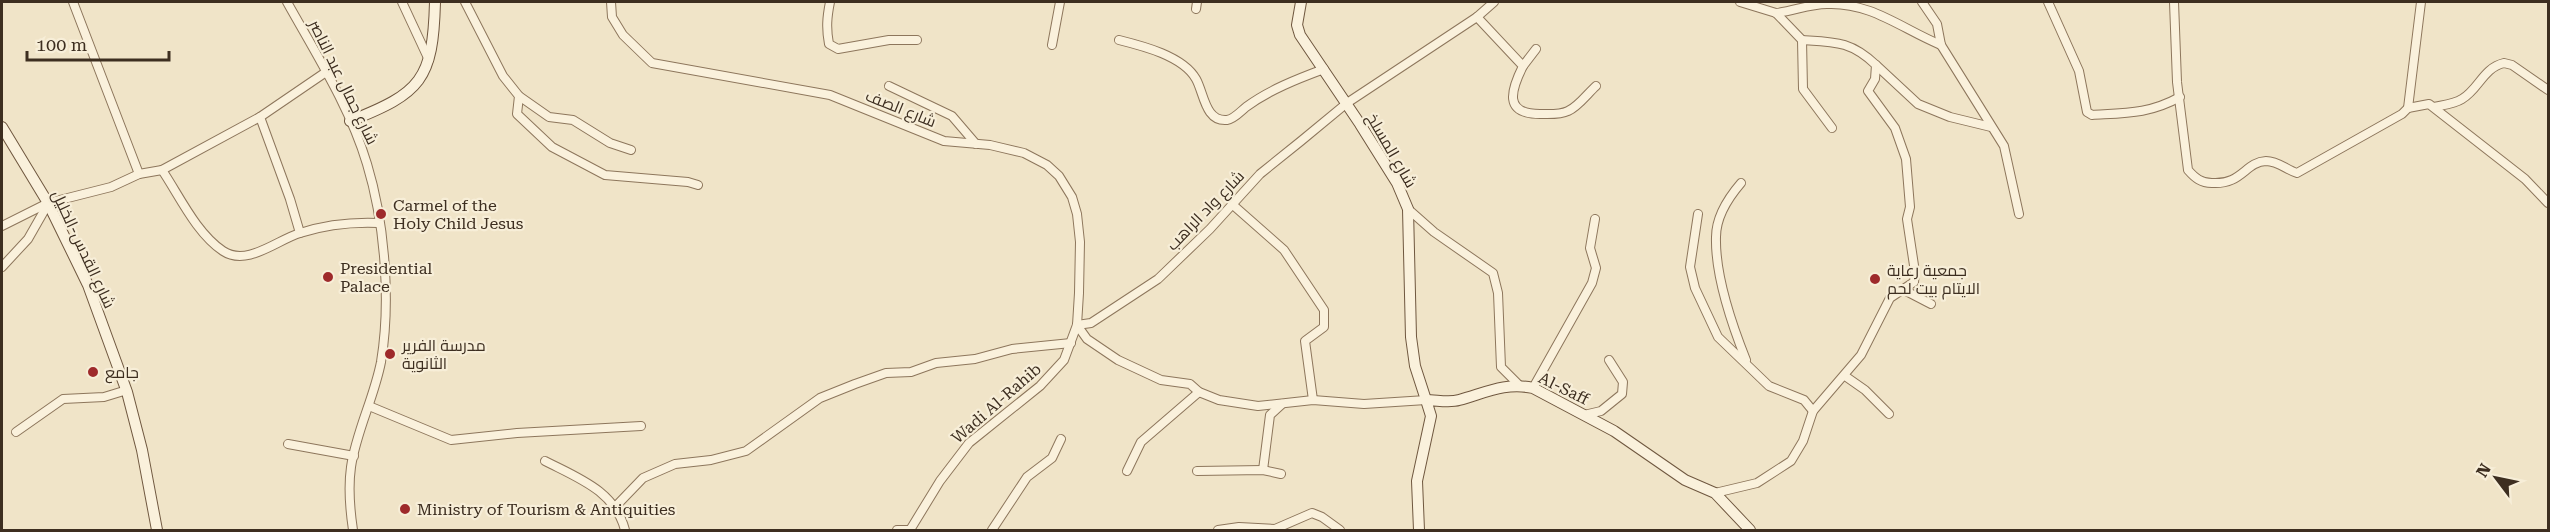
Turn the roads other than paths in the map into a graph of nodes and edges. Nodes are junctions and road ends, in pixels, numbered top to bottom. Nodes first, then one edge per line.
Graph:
1 (73, 2) edge
2 (288, 2) edge
3 (402, 2) edge
4 (435, 2) edge
5 (465, 2) edge
6 (611, 2) edge
7 (830, 2) edge
8 (1060, 2) edge
9 (1301, 2) edge
10 (1494, 2) edge
11 (1740, 2) edge
12 (1922, 2) edge
13 (2048, 2) edge
14 (2174, 2) edge
15 (2421, 2) edge
16 (1776, 13) junction
17 (1477, 16) junction
18 (917, 40) dead end
19 (1119, 40) dead end
20 (1802, 40) junction
21 (1052, 45) dead end
22 (1941, 45) junction
23 (1536, 50) dead end
24 (429, 60) junction
25 (1524, 66) junction
26 (1876, 66) junction
27 (1324, 69) junction
28 (326, 72) junction
29 (889, 86) dead end
30 (1596, 86) dead end
31 (2548, 90) edge
32 (519, 96) junction
33 (2180, 97) junction
34 (1347, 103) junction
35 (2434, 106) junction
36 (2408, 108) junction
37 (260, 117) junction
38 (350, 121) junction
39 (2, 127) edge
40 (1991, 127) junction
41 (1832, 128) dead end
42 (976, 144) junction
43 (632, 150) dead end
44 (162, 170) junction
45 (140, 174) junction
46 (1741, 183) dead end
47 (698, 185) dead end
48 (48, 203) junction
49 (2548, 203) edge
50 (1233, 205) junction
51 (1408, 209) junction
52 (1698, 214) dead end
53 (2019, 214) dead end
54 (1595, 219) dead end
55 (378, 223) junction
56 (2, 226) edge
57 (300, 233) junction
58 (2, 267) edge
59 (1904, 290) junction
60 (1931, 304) dead end
61 (1077, 325) junction
62 (1071, 343) junction
63 (1609, 360) dead end
64 (1747, 363) junction
65 (1845, 376) junction
66 (1520, 385) junction
67 (1533, 388) junction
68 (127, 390) junction
69 (1199, 392) junction
70 (1313, 400) junction
71 (1426, 400) junction
72 (1284, 402) junction
73 (369, 406) junction
74 (1258, 406) junction
75 (1813, 411) junction
76 (1889, 414) dead end
77 (1270, 415) junction
78 (1584, 415) junction
79 (641, 426) dead end
80 (16, 432) dead end
81 (1062, 439) dead end
82 (288, 444) dead end
83 (354, 456) junction
84 (545, 461) dead end
85 (1263, 470) junction
86 (1127, 471) dead end
87 (1197, 471) dead end
88 (1281, 474) dead end
89 (1715, 493) junction
90 (616, 506) junction
91 (157, 531) edge
92 (353, 531) edge
93 (625, 531) edge
94 (897, 531) edge
95 (909, 531) edge
96 (992, 531) edge
97 (1218, 531) edge
98 (1340, 531) edge
99 (1419, 531) edge
100 (1750, 531) edge

1 - 45 street
2 - 28 street, شارع جمال عبد الناصر
3 - 24 street
4 - 24 street
5 - 32 street
6 - 42 street, شارع الصف
7 - 18 street
8 - 21 street
9 - 27 street, شارع المسلخ
10 - 17 street, شارع واد الراهب
11 - 16 street
12 - 22 street
13 - 33 street
14 - 33 street
15 - 36 street
16 - 20 street
16 - 22 street
17 - 25 street
17 - 34 street, شارع واد الراهب
19 - 27 street
20 - 26 street
20 - 41 street
22 - 40 street
23 - 25 street
24 - 38 street
25 - 30 street
26 - 40 street
26 - 59 street
27 - 34 street, شارع المسلخ
28 - 37 street
28 - 38 street, شارع جمال عبد الناصر
29 - 42 street
31 - 35 street
32 - 43 street
32 - 47 street
33 - 36 street
34 - 50 street, شارع واد الراهب
34 - 51 street, شارع المسلخ
35 - 36 street
35 - 49 street
37 - 44 street
37 - 57 street
38 - 55 street, شارع جمال عبد الناصر
39 - 48 street, شارع القدس-الخليل
40 - 53 street
42 - 61 street, شارع الصف
44 - 45 street
44 - 57 street
45 - 48 street
46 - 64 street
48 - 56 street
48 - 58 street
48 - 68 street, شارع القدس-الخليل
50 - 61 street, شارع واد الراهب
50 - 70 street
51 - 66 street
51 - 71 street, شارع المسلخ
52 - 64 street
54 - 67 street
55 - 57 street
55 - 73 street, شارع جمال عبد الناصر
59 - 60 street
59 - 65 street
61 - 62 street, Wadi Al-Rahib
61 - 69 street
62 - 90 street
62 - 95 street, Wadi Al-Rahib
63 - 78 street
64 - 75 street
65 - 75 street
65 - 76 street
66 - 67 street, Al-Saff
66 - 71 street, Al-Saff
67 - 78 street, Al-Saff
68 - 80 street
68 - 91 street, شارع القدس-الخليل
69 - 74 street
69 - 86 street
70 - 71 street
70 - 72 street
71 - 99 street
72 - 74 street
72 - 77 street
73 - 79 street
73 - 83 street, شارع جمال عبد الناصر
74 - 77 street
75 - 89 street
77 - 85 street
78 - 89 street, Al-Saff
81 - 96 street
82 - 83 street
83 - 92 street, شارع جمال عبد الناصر
84 - 90 street
85 - 87 street
85 - 88 street
89 - 100 street, Al-Saff
90 - 93 street
94 - 95 street, Wadi Al-Rahib
97 - 98 street

